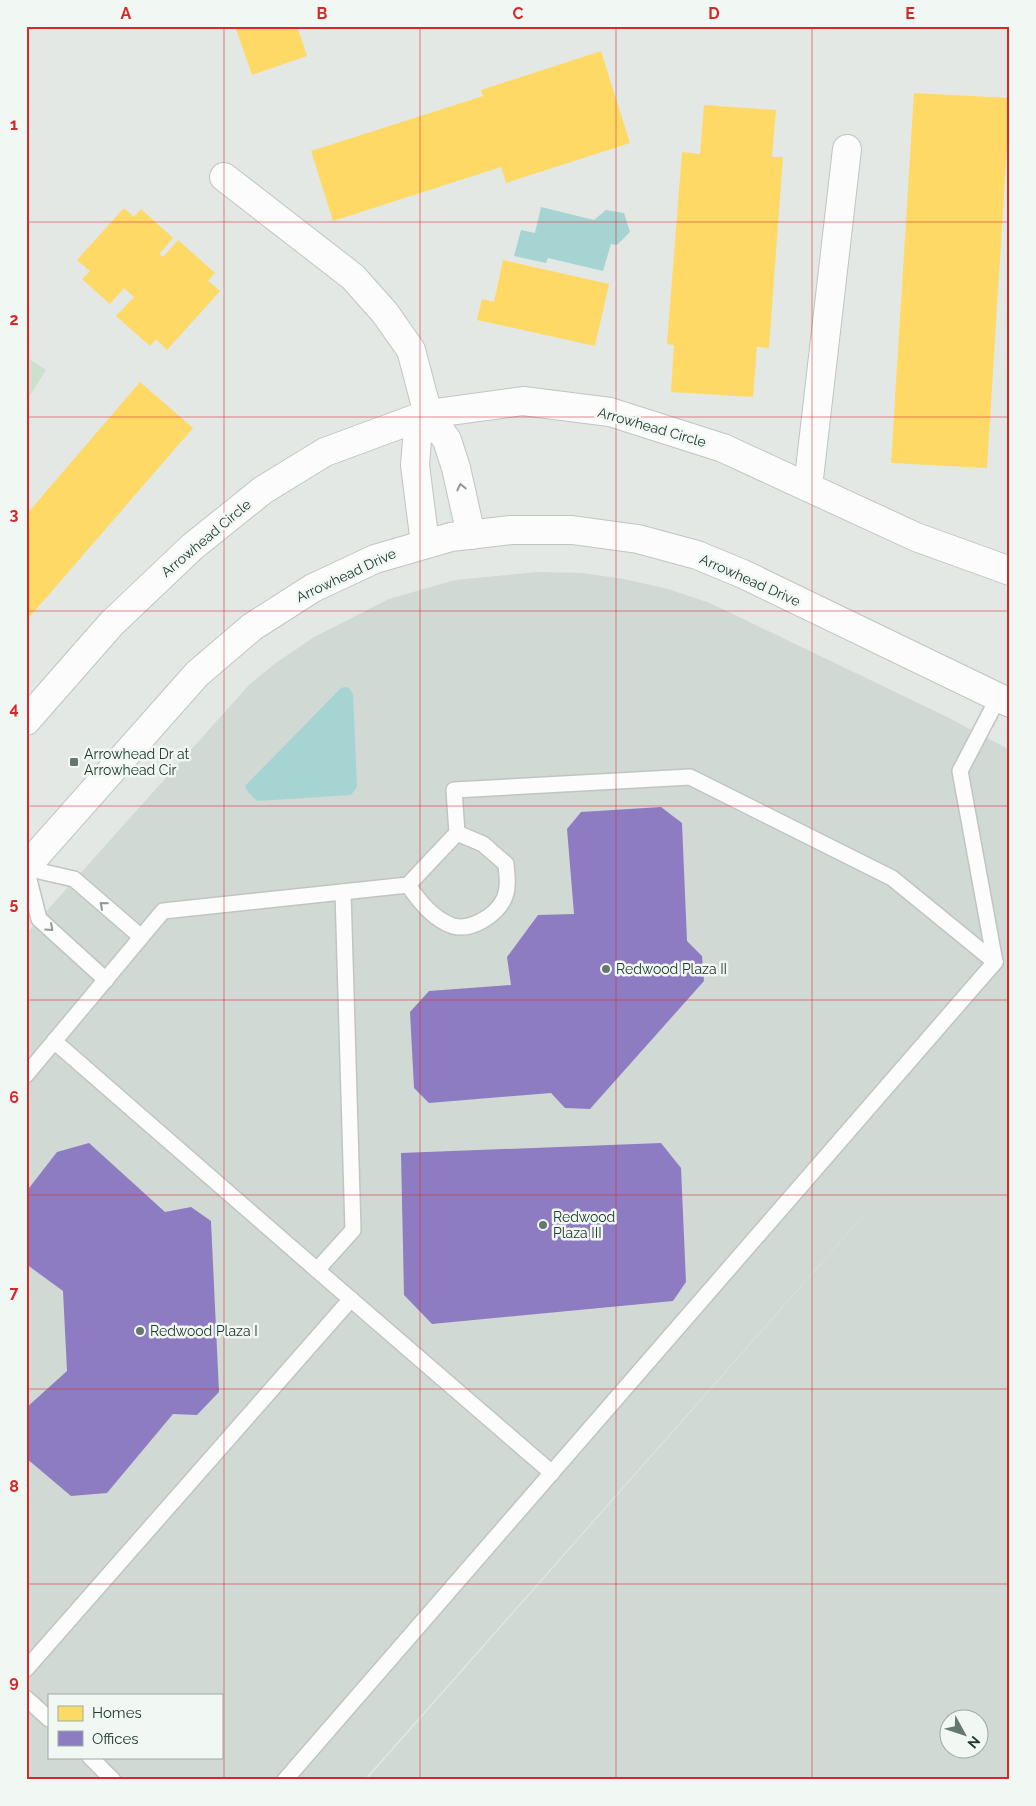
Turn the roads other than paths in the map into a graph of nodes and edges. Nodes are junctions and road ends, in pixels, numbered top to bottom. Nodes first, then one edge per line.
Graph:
1 (847, 149) dead end
2 (224, 177) dead end
3 (428, 414) junction
4 (808, 487) junction
5 (471, 535) junction
6 (425, 544) junction
7 (1010, 570) edge
8 (1004, 701) edge
9 (26, 721) edge
10 (457, 833) junction
11 (26, 868) edge
12 (408, 885) junction
13 (343, 892) junction
14 (140, 936) junction
15 (995, 962) junction
16 (106, 980) junction
17 (54, 1041) junction
18 (26, 1075) edge
19 (317, 1270) junction
20 (351, 1299) junction
21 (552, 1473) junction
22 (26, 1669) edge
23 (26, 1698) edge
24 (48, 1718) edge
25 (91, 1758) edge
26 (114, 1780) edge
27 (285, 1780) edge

1 - 4 street
2 - 3 street
3 - 4 street, Arrowhead Circle
5 -> 3 street
3 - 6 street
3 - 9 street, Arrowhead Circle
4 - 7 street, Arrowhead Circle
5 - 6 street, Arrowhead Drive
5 - 8 street, Arrowhead Drive
6 - 11 street, Arrowhead Drive
8 - 15 lane
10 - 12 lane
10 - 12 lane
10 - 15 lane
14 -> 11 lane
11 -> 16 lane
12 - 13 lane
13 - 14 lane
13 - 19 lane
14 - 16 lane
15 - 21 lane
16 - 17 lane
17 - 18 lane
17 - 19 lane
19 - 20 lane
20 - 21 lane
20 - 22 lane
21 - 27 lane
23 - 24 lane
25 - 26 lane

